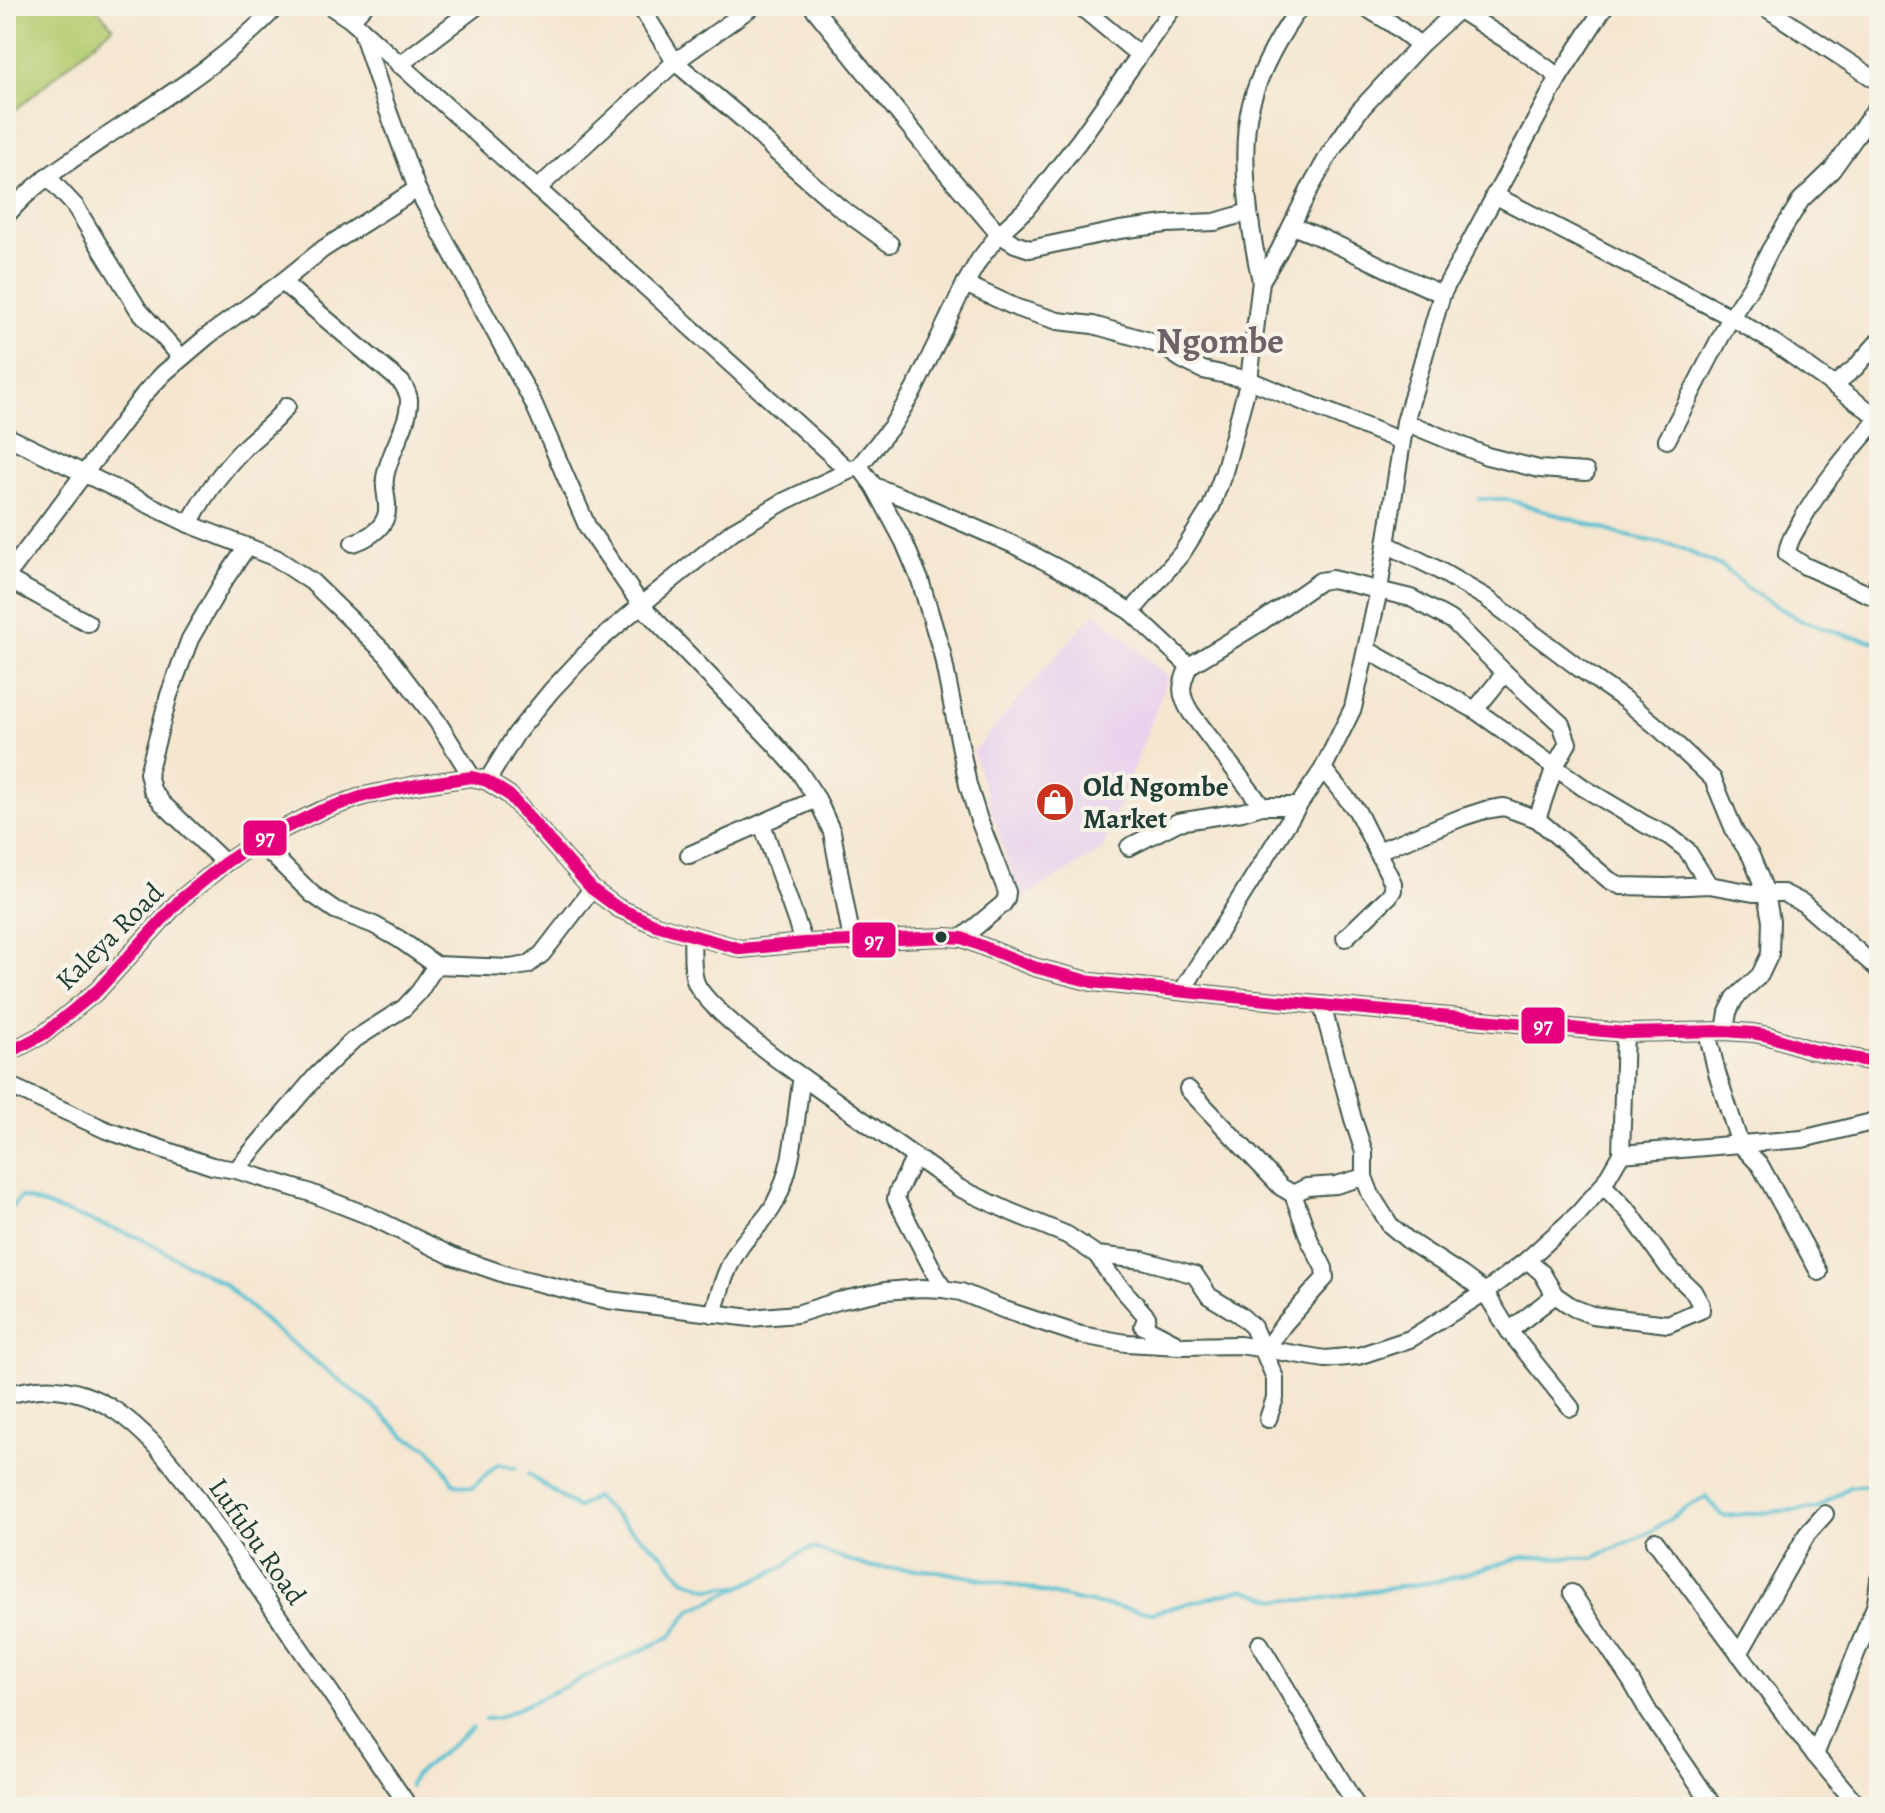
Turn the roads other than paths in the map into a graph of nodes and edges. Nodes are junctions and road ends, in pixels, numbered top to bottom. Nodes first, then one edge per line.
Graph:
1 (277, 6) edge
2 (330, 6) edge
3 (364, 6) edge
4 (477, 6) edge
5 (640, 6) edge
6 (753, 6) edge
7 (812, 6) edge
8 (1080, 6) edge
9 (1174, 6) edge
10 (1301, 6) edge
11 (1363, 6) edge
12 (1605, 6) edge
13 (1763, 6) edge
14 (356, 26) junction
15 (1420, 45) junction
16 (1139, 55) junction
17 (675, 62) junction
18 (399, 65) junction
19 (1559, 77) junction
20 (1879, 82) edge
21 (1879, 104) edge
22 (47, 176) junction
23 (417, 189) junction
24 (537, 189) junction
25 (1494, 195) junction
26 (1249, 212) junction
27 (6, 216) edge
28 (1292, 226) junction
29 (999, 234) junction
30 (890, 244) dead end
31 (1261, 281) junction
32 (282, 282) junction
33 (965, 284) junction
34 (1442, 294) junction
35 (1731, 317) junction
36 (1879, 341) edge
37 (181, 357) junction
38 (1249, 380) junction
39 (1834, 385) junction
40 (287, 406) dead end
41 (1879, 418) edge
42 (1405, 422) junction
43 (6, 436) edge
44 (1667, 440) dead end
45 (1401, 441) junction
46 (854, 468) junction
47 (1586, 472) dead end
48 (84, 473) junction
49 (874, 486) junction
50 (189, 524) junction
51 (353, 543) dead end
52 (1386, 544) junction
53 (247, 547) junction
54 (6, 578) edge
55 (1379, 590) junction
56 (1877, 591) edge
57 (641, 605) junction
58 (1131, 612) junction
59 (88, 623) dead end
60 (1367, 650) junction
61 (1189, 666) junction
62 (1505, 673) junction
63 (1475, 710) junction
64 (1555, 766) junction
65 (1323, 769) junction
66 (479, 779) junction
67 (817, 799) junction
68 (1262, 806) junction
69 (1298, 806) junction
70 (1537, 819) junction
71 (762, 824) junction
72 (258, 841) junction
73 (1129, 847) dead end
74 (1378, 851) junction
75 (689, 855) dead end
76 (225, 863) junction
77 (1709, 885) junction
78 (592, 889) junction
79 (1766, 893) junction
80 (692, 935) junction
81 (962, 938) junction
82 (1345, 938) dead end
83 (852, 941) junction
84 (804, 943) junction
85 (436, 965) junction
86 (1879, 970) edge
87 (1182, 991) junction
88 (1322, 1005) junction
89 (1725, 1031) junction
90 (1707, 1032) junction
91 (1625, 1033) junction
92 (6, 1054) edge
93 (1879, 1063) edge
94 (802, 1077) junction
95 (6, 1084) edge
96 (1188, 1089) dead end
97 (1879, 1119) edge
98 (1740, 1144) junction
99 (1621, 1154) junction
100 (915, 1157) junction
101 (236, 1170) junction
102 (1364, 1177) junction
103 (1603, 1185) junction
104 (1293, 1194) junction
105 (1097, 1255) junction
106 (1527, 1260) junction
107 (1819, 1272) dead end
108 (943, 1289) junction
109 (1485, 1292) junction
110 (1555, 1295) junction
111 (713, 1314) junction
112 (1509, 1331) junction
113 (1180, 1346) junction
114 (1265, 1350) junction
115 (6, 1396) edge
116 (1571, 1408) dead end
117 (1268, 1419) dead end
118 (1825, 1514) dead end
119 (1655, 1541) dead end
120 (1879, 1579) edge
121 (1572, 1593) dead end
122 (1260, 1644) dead end
123 (1739, 1654) junction
124 (1815, 1755) junction
125 (409, 1807) edge
126 (1357, 1807) edge
127 (1714, 1807) edge
128 (1859, 1807) edge

1 - 22 street
2 - 14 street
3 - 14 street
4 - 18 street
5 - 17 street
6 - 17 street
7 - 29 street
8 - 16 street
9 - 16 street
10 - 26 street
11 - 15 street
12 - 19 street
13 - 20 street
14 - 18 street
14 - 23 street
15 - 19 street
15 - 28 street
16 - 29 street
17 - 24 street
17 - 30 street
18 - 24 street
19 - 25 street
21 - 35 street
22 - 27 street
22 - 37 street
23 - 32 street
23 - 57 street
24 - 46 street
25 - 34 street
25 - 35 street
26 - 29 street
26 - 31 street
28 - 31 street
28 - 34 street
29 - 33 street
31 - 38 street
32 - 37 street
32 - 51 street
33 - 38 street
33 - 46 street
34 - 42 street
35 - 39 street
35 - 44 street
36 - 39 street
37 - 48 street
38 - 45 street
38 - 58 street
39 - 41 street
40 - 50 street
41 - 56 street
42 - 45 street
42 - 47 street
43 - 48 street
45 - 52 street
46 - 49 street
46 - 57 street
48 - 50 street
48 - 54 street
49 - 58 street
49 - 81 street
50 - 53 street
52 - 55 street
52 - 79 street
53 - 66 street
53 - 76 street
54 - 59 street
55 - 60 street
55 - 61 street
55 - 62 street
57 - 66 street
57 - 67 street
58 - 61 street
60 - 63 street
60 - 65 street
61 - 68 street
62 - 63 street
62 - 64 street
63 - 64 street
64 - 70 street
64 - 77 street
65 - 69 street
65 - 74 street
66 - 72 street, Kaleya Road
66 - 78 street
67 - 71 street
67 - 83 street
68 - 69 street
68 - 73 street
69 - 87 street
70 - 74 street
70 - 77 street
71 - 75 street
71 - 84 street
72 - 76 street, Kaleya Road
72 - 85 street
74 - 82 street
76 - 92 street, Kaleya Road
77 - 79 street
78 - 80 street
78 - 85 street
79 - 86 street
79 - 89 street
80 - 84 street
80 - 94 street
81 - 83 street
81 - 87 street
83 - 84 street
85 - 101 street
87 - 88 street
88 - 91 street
88 - 102 street
89 - 90 street
89 - 93 street
90 - 91 street
90 - 98 street
91 - 99 street
94 - 100 street
94 - 111 street
95 - 101 street
96 - 104 street
97 - 98 street
98 - 99 street
98 - 107 street
99 - 103 street
100 - 105 street
100 - 108 street
101 - 111 street
102 - 104 street
102 - 109 street
103 - 106 street
103 - 110 street
104 - 114 street
105 - 113 street
105 - 114 street
106 - 109 street
106 - 110 street
108 - 111 street
108 - 113 street
109 - 112 street
109 - 114 street
110 - 112 street
112 - 116 street
113 - 114 street
114 - 117 street
115 - 125 street, Lufubu Road
118 - 123 street
119 - 123 street
120 - 124 street
121 - 127 street
122 - 126 street
123 - 124 street
124 - 128 street

